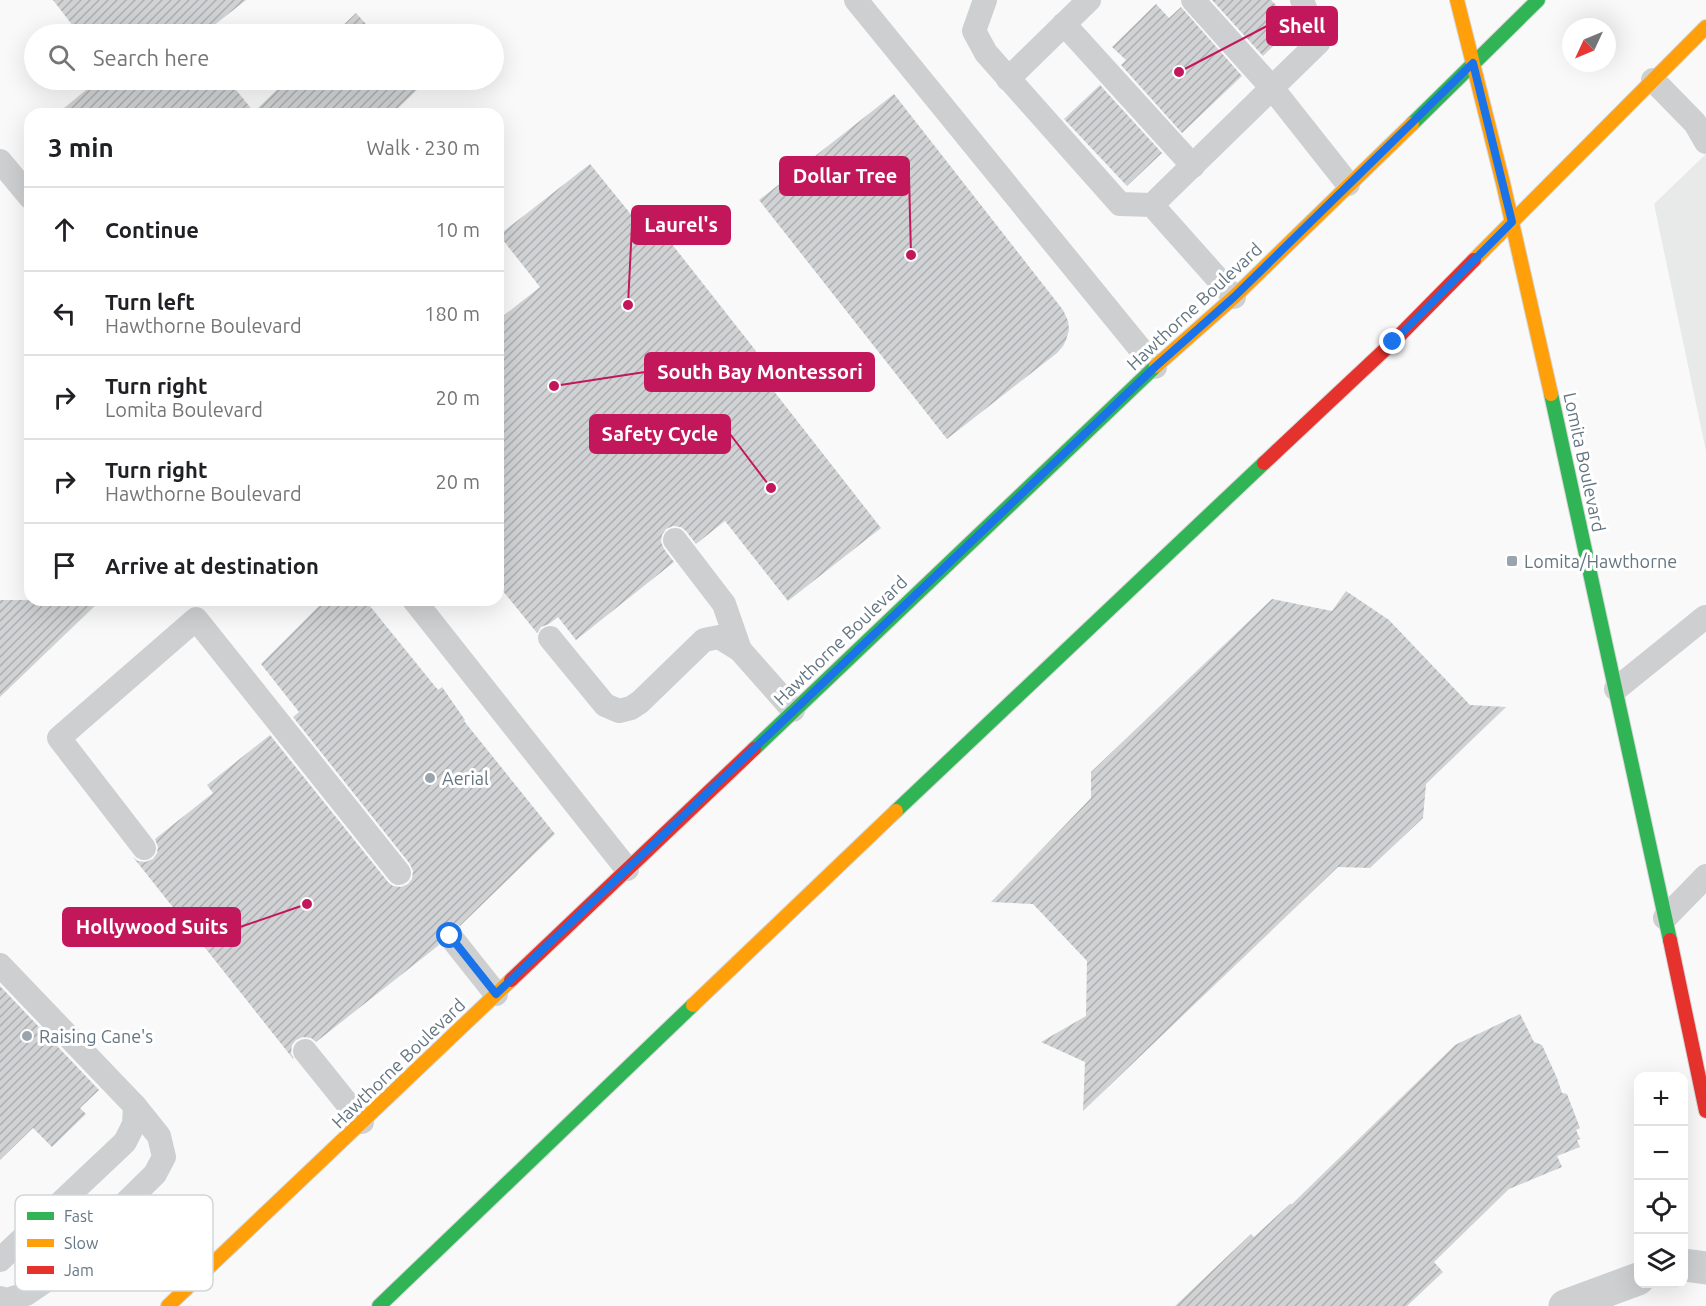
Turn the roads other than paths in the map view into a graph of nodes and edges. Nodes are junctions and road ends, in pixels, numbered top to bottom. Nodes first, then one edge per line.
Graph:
1 (856, 0) edge
2 (985, 0) edge
3 (1089, 0) edge
4 (1193, 0) edge
5 (1302, 0) edge
6 (1457, 0) edge
7 (1538, 0) edge
8 (1064, 24) junction
9 (1706, 27) edge
10 (1473, 63) junction
11 (1008, 79) junction
12 (1653, 80) junction
13 (1272, 88) junction
14 (1706, 142) edge
15 (0, 160) edge
16 (1193, 166) junction
17 (1348, 184) junction
18 (24, 190) edge
19 (1152, 206) junction
20 (1512, 222) junction
21 (1234, 297) junction
22 (1155, 367) junction
23 (675, 540) dead end
24 (419, 606) edge
25 (1705, 617) edge
26 (550, 638) dead end
27 (740, 650) junction
28 (1616, 690) junction
29 (793, 710) junction
30 (144, 848) dead end
31 (627, 869) junction
32 (399, 873) dead end
33 (1706, 876) edge
34 (1665, 918) junction
35 (450, 936) dead end
36 (0, 965) edge
37 (496, 994) junction
38 (305, 1051) dead end
39 (135, 1106) junction
40 (1706, 1111) edge
41 (362, 1122) junction
42 (69, 1195) edge
43 (134, 1195) edge
44 (15, 1246) edge
45 (0, 1260) edge
46 (213, 1263) edge
47 (1688, 1266) edge
48 (1706, 1268) edge
49 (1634, 1280) edge
50 (30, 1291) edge
51 (184, 1291) edge
52 (0, 1298) edge
53 (168, 1306) edge
54 (379, 1306) edge
55 (1565, 1306) edge

1 - 22 lane
2 - 11 lane
3 - 8 lane
4 - 13 lane
5 - 13 lane
6 - 10 main road, Lomita Boulevard
7 - 10 main road, Hawthorne Boulevard
8 - 11 lane
8 - 16 lane
9 - 12 main road
10 - 17 main road, Hawthorne Boulevard
10 - 20 main road, Lomita Boulevard
11 - 19 lane
12 - 14 lane
12 - 20 main road
13 - 16 lane
13 - 17 lane
15 - 18 lane
16 - 19 lane
17 - 21 main road, Hawthorne Boulevard
19 - 21 lane
20 - 28 main road, Lomita Boulevard
20 - 54 main road
21 - 22 main road, Hawthorne Boulevard
22 - 29 main road, Hawthorne Boulevard
23 - 27 lane
24 - 31 lane
25 - 28 lane
26 - 27 lane
27 - 29 lane
28 - 34 main road, Lomita Boulevard
29 - 31 main road, Hawthorne Boulevard
30 - 32 lane
31 - 37 main road, Hawthorne Boulevard
33 - 34 lane
34 - 40 main road, Lomita Boulevard
35 - 37 lane
36 - 39 lane
37 - 41 main road, Hawthorne Boulevard
38 - 41 lane
39 - 42 lane
39 - 43 lane
41 - 46 main road, Hawthorne Boulevard
44 - 45 lane
47 - 48 street
49 - 55 street
50 - 52 lane
51 - 53 main road, Hawthorne Boulevard

